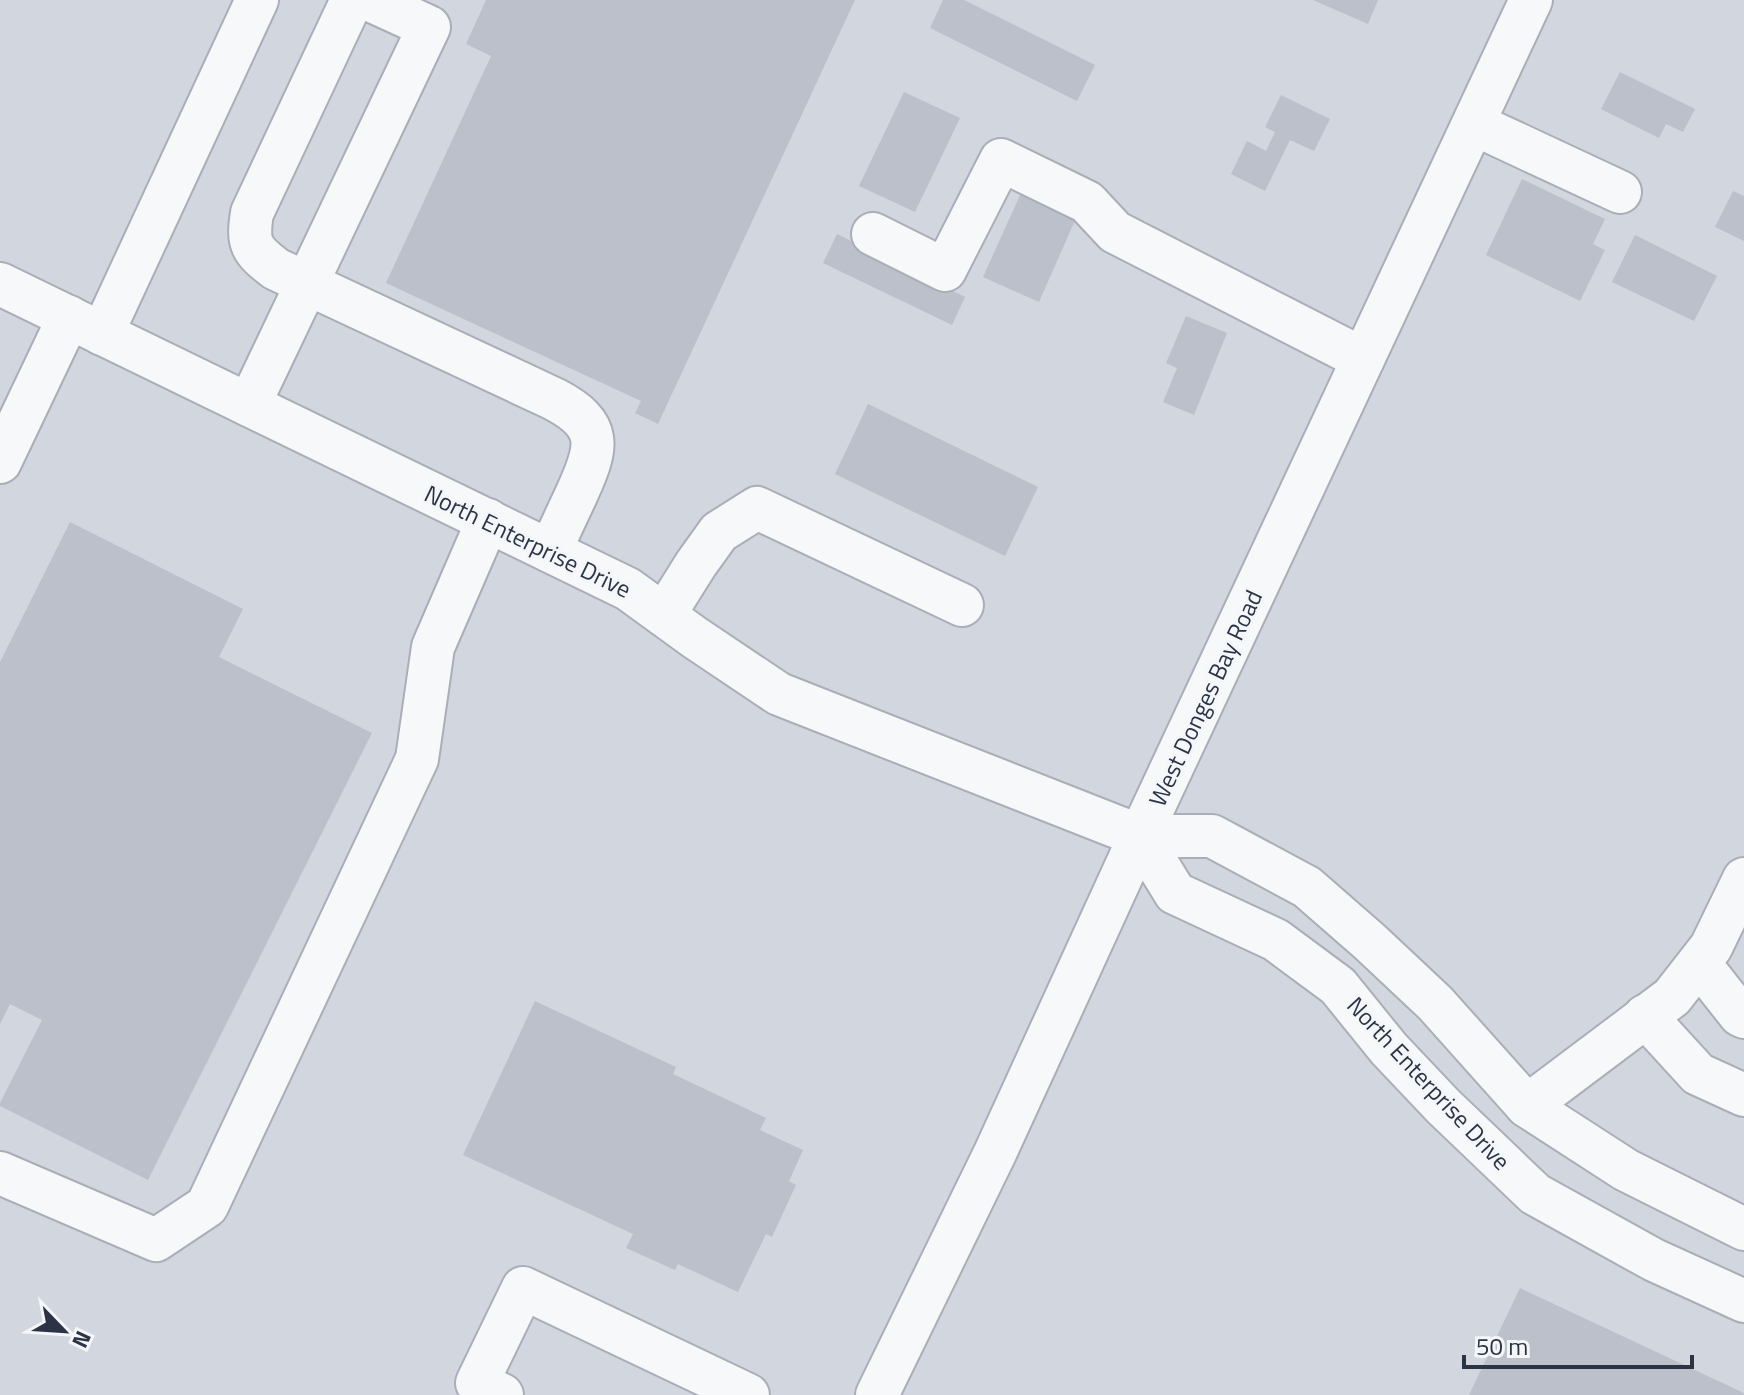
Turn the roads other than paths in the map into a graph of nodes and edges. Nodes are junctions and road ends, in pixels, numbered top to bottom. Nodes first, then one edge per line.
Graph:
1 (257, 0) edge
2 (352, 0) edge
3 (370, 0) edge
4 (1531, 0) edge
5 (435, 14) edge
6 (1474, 124) junction
7 (1620, 192) dead end
8 (873, 234) dead end
9 (0, 284) edge
10 (307, 284) junction
11 (85, 326) junction
12 (1363, 359) junction
13 (249, 405) junction
14 (0, 462) edge
15 (488, 520) junction
16 (550, 551) junction
17 (962, 605) dead end
18 (664, 615) junction
19 (1140, 836) junction
20 (1744, 879) edge
21 (1699, 963) junction
22 (1645, 1016) junction
23 (1744, 1017) edge
24 (1744, 1095) edge
25 (1527, 1106) junction
26 (0, 1173) edge
27 (1744, 1229) edge
28 (1744, 1301) edge
29 (742, 1394) edge
30 (502, 1395) edge
31 (877, 1395) edge

1 - 11 street
2 - 10 street
3 - 5 street
4 - 6 street, West Donges Bay Road
5 - 10 street
6 - 7 street
6 - 12 street, West Donges Bay Road
8 - 12 street
9 - 11 street, North Enterprise Drive
10 - 13 street
10 - 16 street
11 - 13 street, North Enterprise Drive
11 - 14 street
12 - 19 street, West Donges Bay Road
13 - 15 street, North Enterprise Drive
15 - 16 street, North Enterprise Drive
15 - 26 street
16 - 18 street, North Enterprise Drive
17 - 18 street
18 - 19 street, North Enterprise Drive
19 - 25 street, North Enterprise Drive
19 - 28 street, North Enterprise Drive
19 - 31 street, West Donges Bay Road
20 - 21 street
21 - 22 street
21 - 23 street
22 - 24 street
22 - 25 street
25 - 27 street, North Enterprise Drive
29 - 30 street

